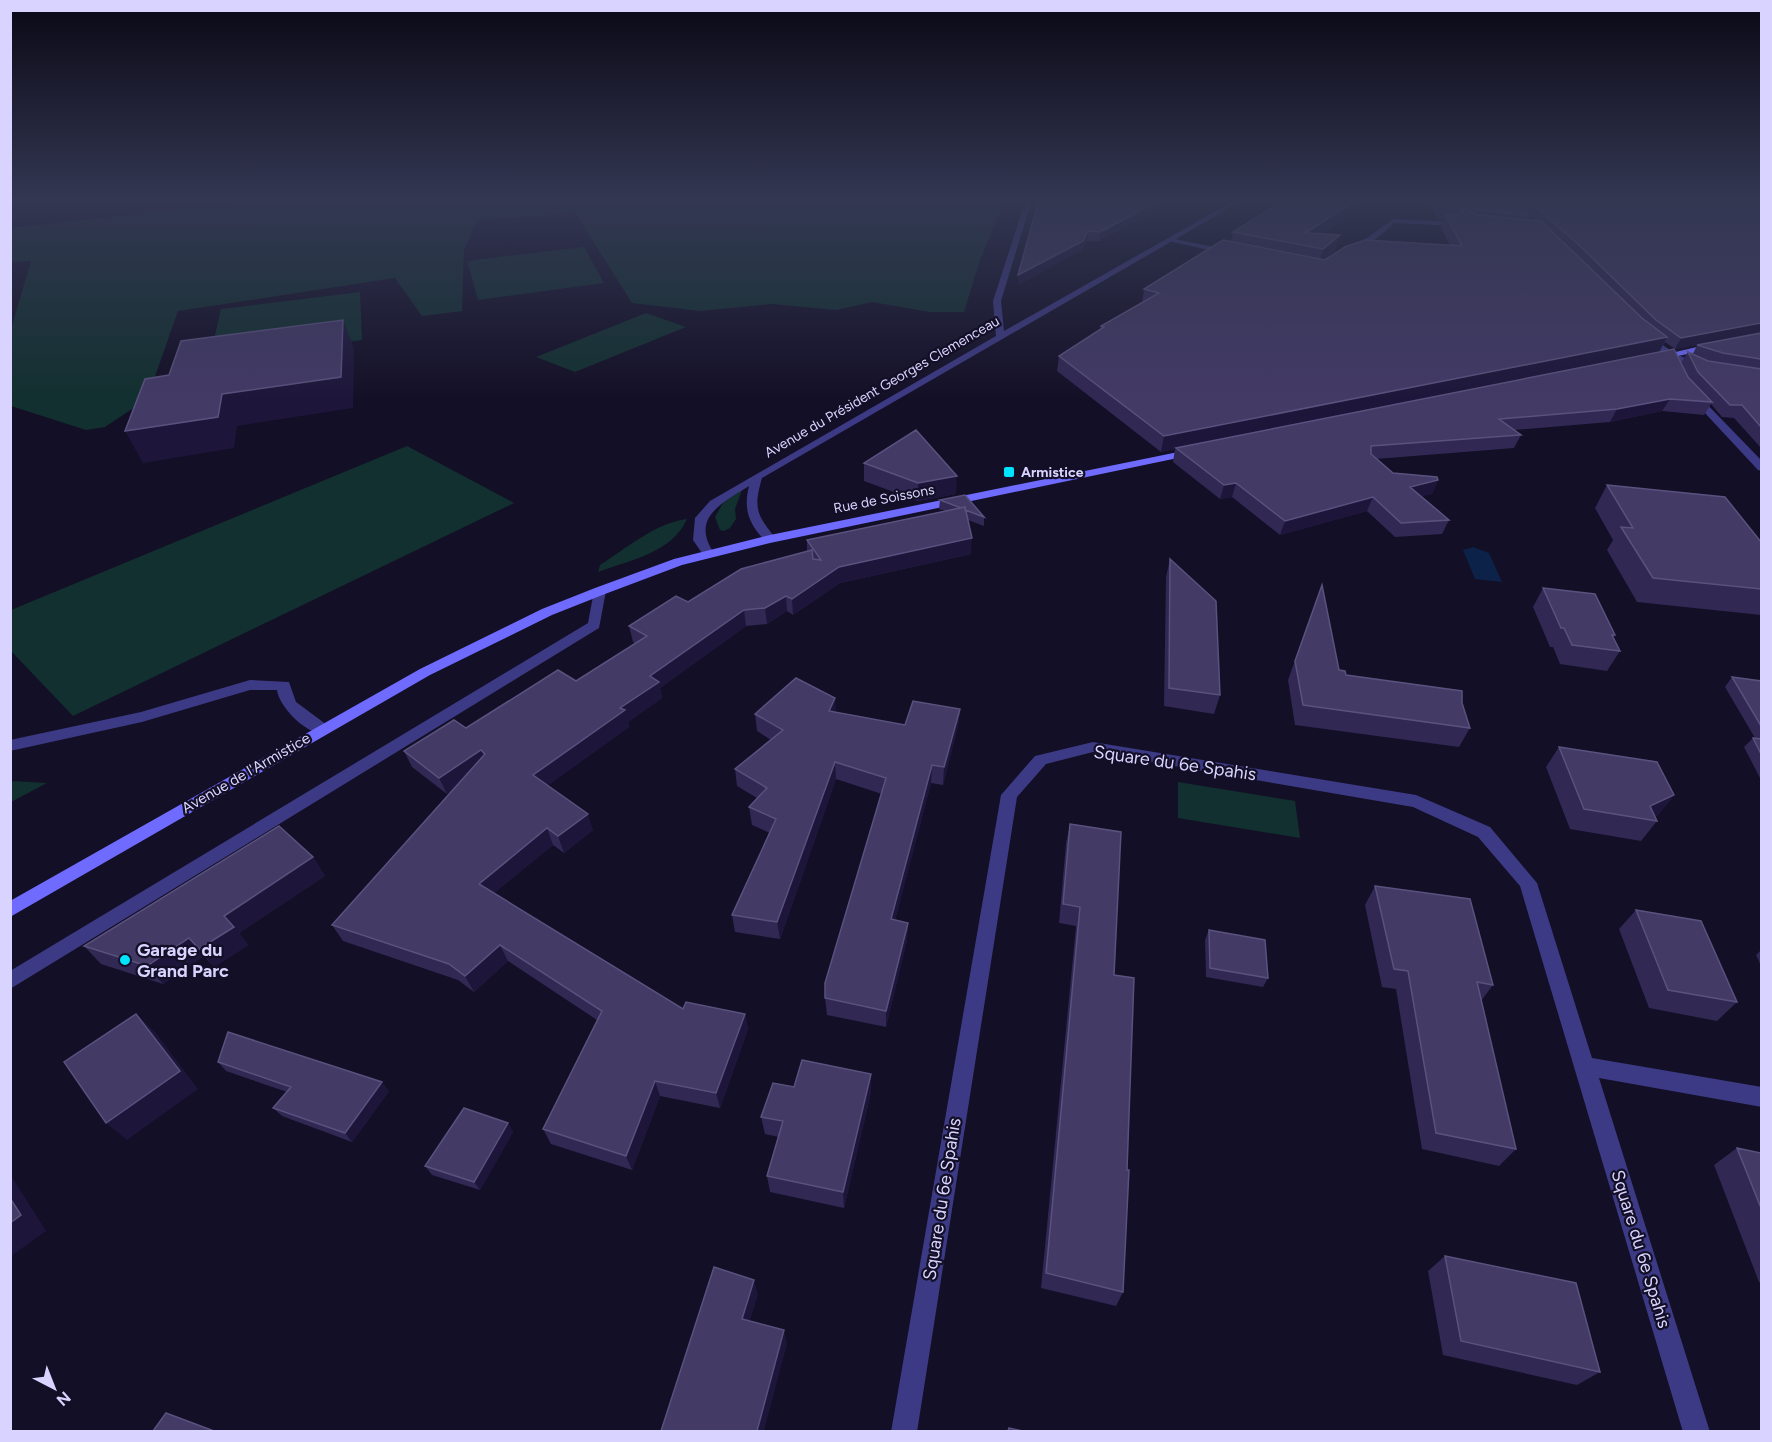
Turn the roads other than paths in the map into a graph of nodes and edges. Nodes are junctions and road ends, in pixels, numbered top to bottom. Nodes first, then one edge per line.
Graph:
1 (1008, 266) edge
2 (1123, 266) edge
3 (1636, 326) edge
4 (1000, 336) junction
5 (1722, 345) edge
6 (1650, 359) edge
7 (1673, 360) junction
8 (1715, 370) edge
9 (1685, 386) edge
10 (1208, 449) edge
11 (1761, 468) edge
12 (757, 476) junction
13 (770, 539) junction
14 (708, 553) junction
15 (600, 591) junction
16 (485, 642) joint
17 (322, 729) junction
18 (10, 746) edge
19 (10, 910) edge
20 (10, 981) edge
21 (1584, 1066) junction
22 (1761, 1097) edge
23 (904, 1431) edge
24 (1697, 1431) edge

1 - 4 street
2 - 4 street, Avenue du Président Georges Clemenceau
3 - 7 street
4 - 12 street, Avenue du Président Georges Clemenceau
5 - 7 main road
6 - 7 main road
7 - 8 street
9 - 11 street
10 - 13 main road, Rue de Soissons
12 - 13 street, Avenue du Président Georges Clemenceau
12 - 14 street, Avenue du Président Georges Clemenceau
13 - 14 main road, Rue de Soissons
14 - 15 main road, Rue de Soissons
15 - 16 main road, Rue de Soissons
15 - 20 street
16 - 17 main road, Avenue de l'Armistice
17 - 18 street
17 - 19 main road, Avenue de l'Armistice
21 - 22 street
21 - 23 street, Square du 6e Spahis
21 - 24 street, Square du 6e Spahis

